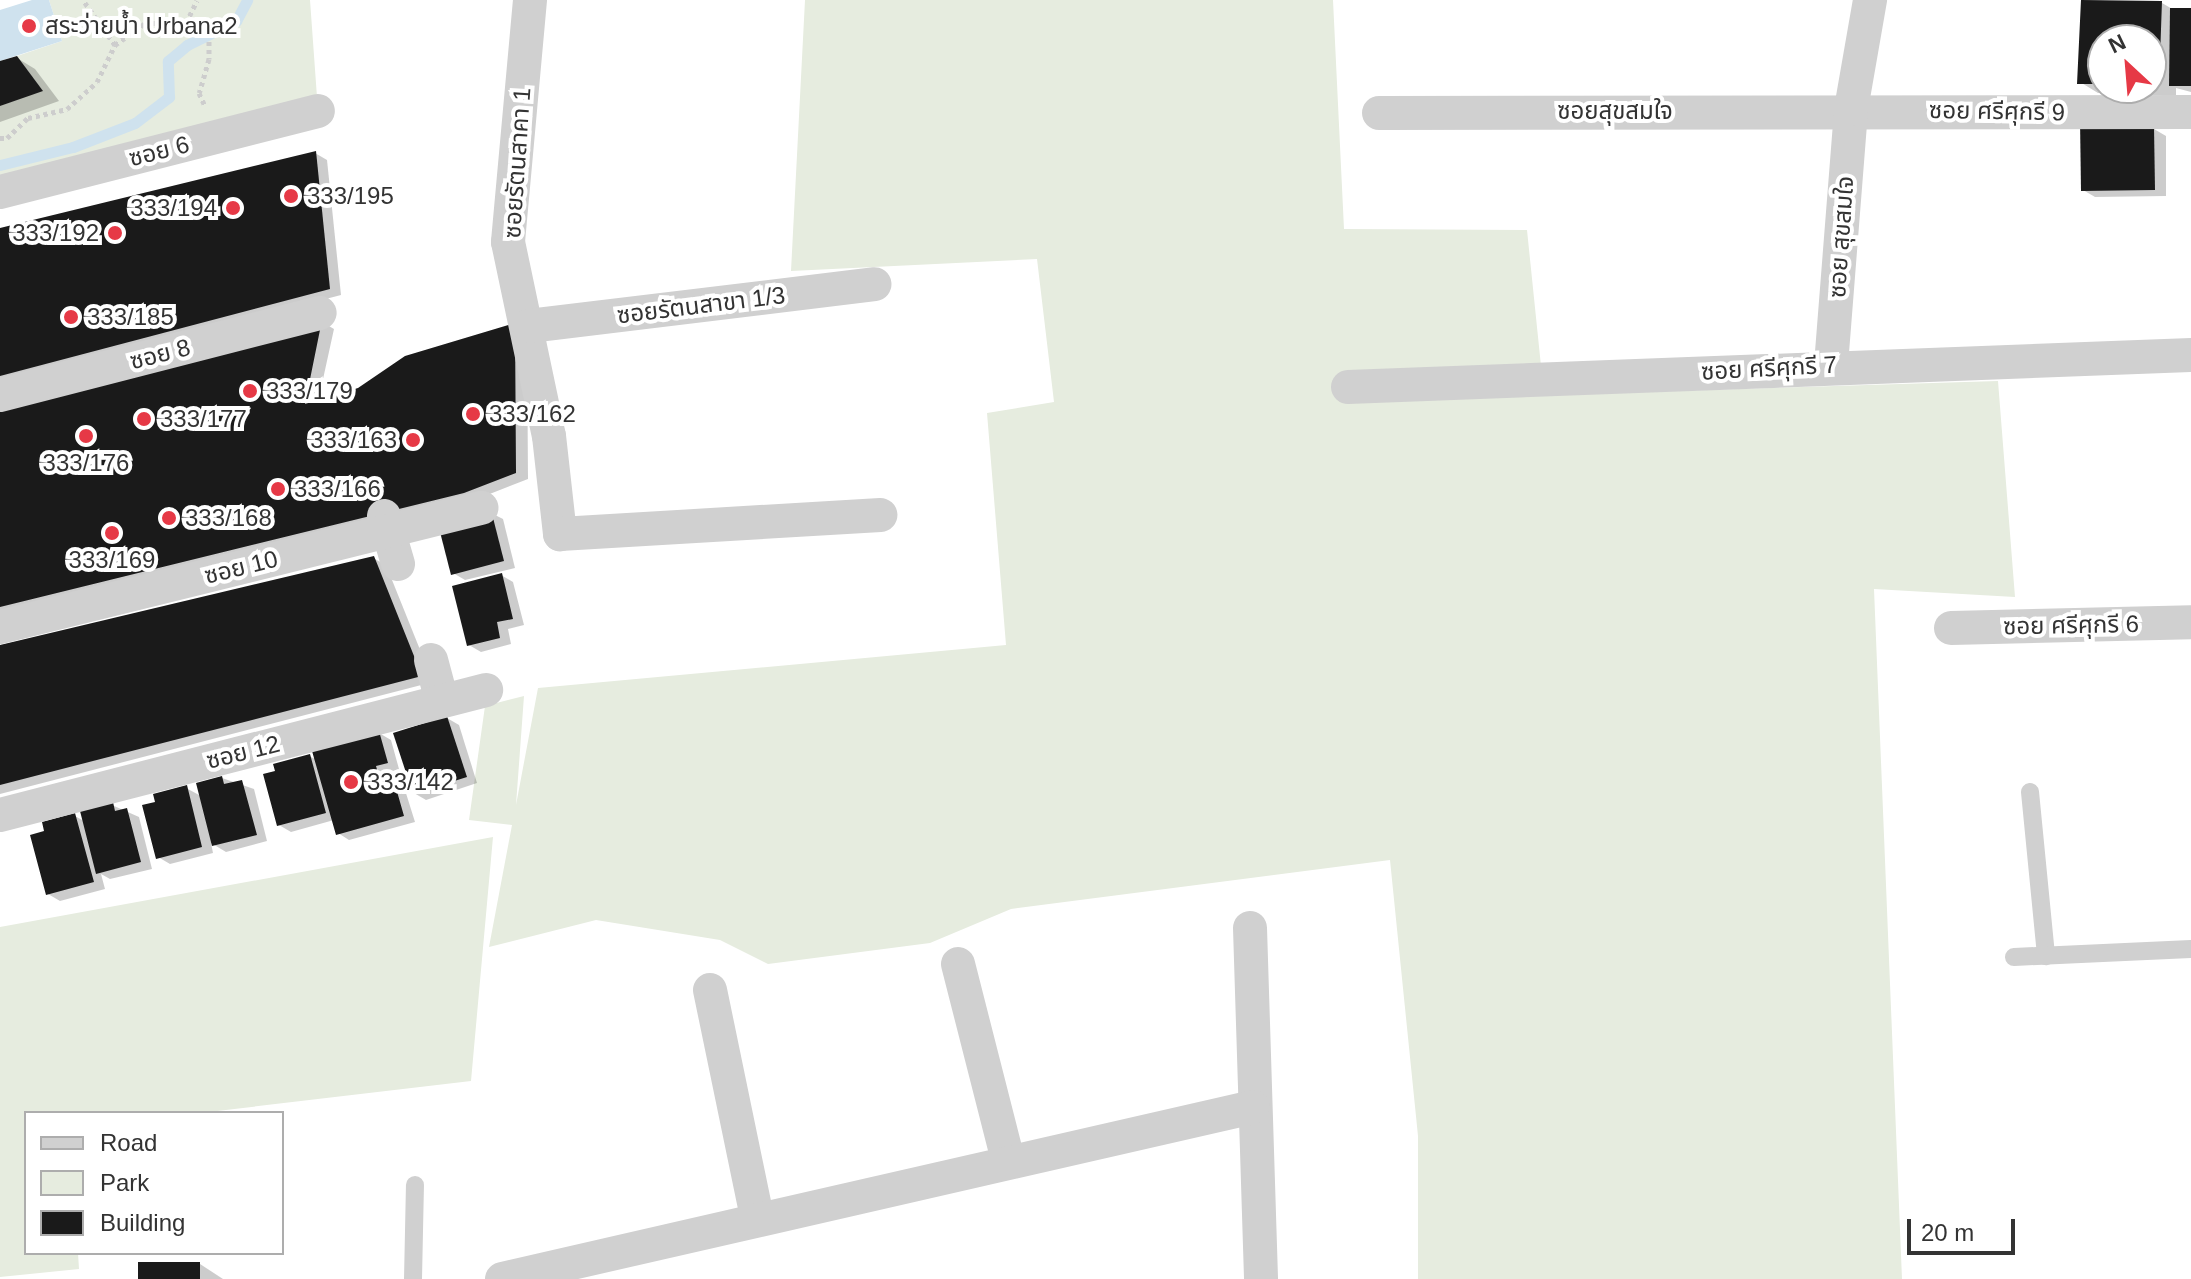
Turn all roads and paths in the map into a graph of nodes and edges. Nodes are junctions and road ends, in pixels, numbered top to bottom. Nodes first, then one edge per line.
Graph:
1 (83, 0) edge
2 (197, 0) edge
3 (530, 0) edge
4 (1870, 0) edge
5 (186, 23) junction
6 (115, 45) junction
7 (1851, 109) junction
8 (318, 111) dead end
9 (2191, 112) edge
10 (1379, 113) dead end
11 (218, 137) junction
12 (0, 138) edge
13 (0, 192) edge
14 (874, 284) dead end
15 (320, 313) dead end
16 (529, 326) junction
17 (2191, 355) edge
18 (1831, 365) junction
19 (1348, 387) dead end
20 (0, 395) edge
21 (482, 508) dead end
22 (880, 515) dead end
23 (386, 524) junction
24 (398, 564) dead end
25 (2191, 622) edge
26 (0, 627) edge
27 (1951, 628) dead end
28 (431, 660) dead end
29 (486, 690) dead end
30 (442, 701) junction
31 (2030, 792) dead end
32 (0, 815) edge
33 (1250, 928) dead end
34 (2191, 949) edge
35 (2046, 956) junction
36 (2014, 957) dead end
37 (958, 964) dead end
38 (710, 990) dead end
39 (1253, 1107) junction
40 (1008, 1160) junction
41 (415, 1185) dead end
42 (757, 1217) junction
43 (413, 1279) edge
44 (502, 1279) edge
45 (1261, 1279) edge

1 - 6 path
2 - 5 path
3 - 16 street, ซอยรัตนสาคา 1
4 - 7 street, ซอย สุขสมใจ
5 - 6 path
5 - 11 path
6 - 12 path
7 - 9 street, ซอย ศรีศุกรี 9
7 - 10 street, ซอยสุขสมใจ
7 - 18 street, ซอย สุขสมใจ
8 - 11 street, ซอย 6
11 - 13 street, ซอย 6
14 - 16 street, ซอยรัตนสาขา 1/3
15 - 20 street, ซอย 8
16 - 22 street, ซอยรัตนสาคา 1
17 - 18 street, ซอย ศรีศุกรี 7
18 - 19 street, ซอย ศรีศุกรี 7
21 - 23 street, ซอย 10
23 - 24 street
23 - 26 street, ซอย 10
25 - 27 street, ซอย ศรีศุกรี 6
28 - 30 street
29 - 30 street, ซอย 12
30 - 32 street, ซอย 12
31 - 35 lane
33 - 39 street
34 - 35 lane
35 - 36 lane
37 - 40 street
38 - 42 street
39 - 40 street
39 - 45 street
40 - 42 street
41 - 43 lane
42 - 44 street

